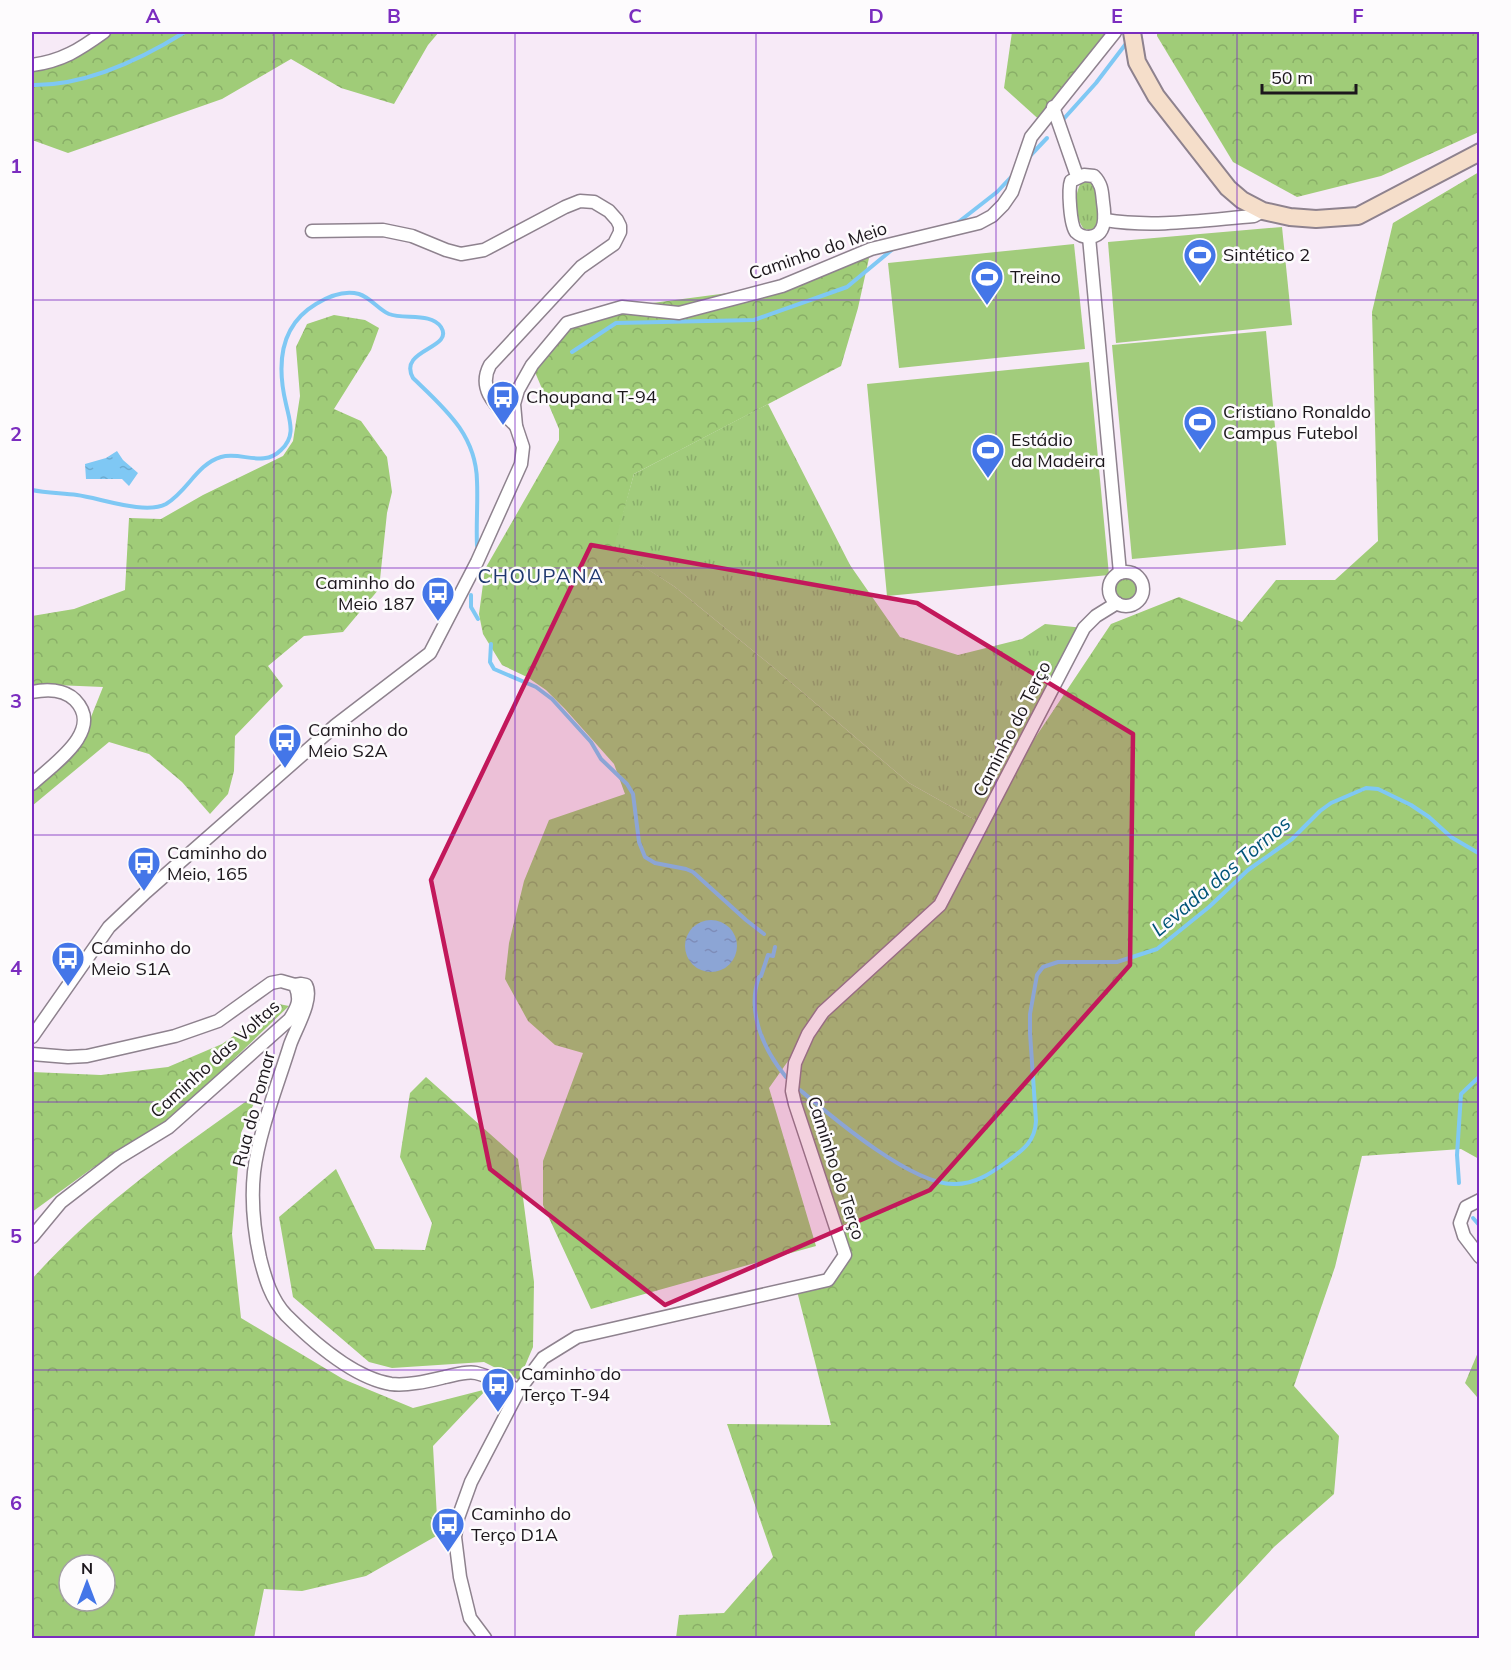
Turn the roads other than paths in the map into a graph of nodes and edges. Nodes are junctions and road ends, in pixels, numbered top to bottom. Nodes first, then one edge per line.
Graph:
1 (104, 32) edge
2 (1114, 32) edge
3 (1132, 32) edge
4 (32, 65) edge
5 (1053, 107) junction
6 (1479, 152) edge
7 (1077, 176) junction
8 (1263, 210) junction
9 (1105, 220) junction
10 (312, 231) dead end
11 (1089, 237) junction
12 (516, 426) junction
13 (1120, 573) junction
14 (1117, 603) junction
15 (32, 692) edge
16 (32, 784) edge
17 (295, 986) junction
18 (32, 1037) edge
19 (32, 1054) edge
20 (1479, 1200) edge
21 (32, 1237) edge
22 (1479, 1257) edge
23 (519, 1390) junction
24 (485, 1638) edge

1 - 4 street
2 - 5 street, Caminho do Meio
3 - 8 main road
5 - 7 street
5 - 12 street, Caminho do Meio
6 - 8 main road
7 - 9 street
7 - 11 street
8 - 9 street
9 - 11 street
10 - 12 street
11 - 13 street
12 - 18 street, Caminho do Meio
13 - 14 street
13 - 14 street
14 - 23 street, Caminho do Terço
15 - 16 street
17 - 19 street, Caminho das Voltas
17 - 21 street, Caminho das Voltas
17 - 23 street, Rua do Pomar
20 - 22 street
23 - 24 street, Caminho do Terço

